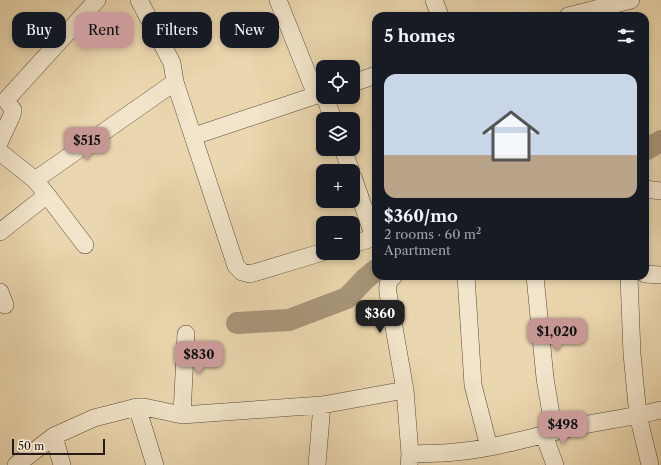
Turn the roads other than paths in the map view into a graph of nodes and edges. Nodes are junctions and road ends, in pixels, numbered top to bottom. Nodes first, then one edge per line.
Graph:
1 (97, 0) edge
2 (139, 0) edge
3 (278, 0) edge
4 (434, 0) edge
5 (623, 1) edge
6 (438, 12) edge
7 (583, 12) edge
8 (372, 76) edge
9 (360, 81) edge
10 (175, 82) junction
11 (316, 84) edge
12 (316, 97) edge
13 (3, 98) edge
14 (194, 136) junction
15 (0, 141) edge
16 (0, 152) edge
17 (35, 180) junction
18 (649, 190) edge
19 (661, 191) edge
20 (47, 195) junction
21 (360, 196) edge
22 (372, 229) edge
23 (0, 232) edge
24 (372, 238) edge
25 (360, 242) edge
26 (85, 245) dead end
27 (316, 254) edge
28 (649, 274) edge
29 (661, 276) edge
30 (390, 280) edge
31 (466, 280) edge
32 (535, 280) edge
33 (629, 280) edge
34 (186, 334) dead end
35 (405, 390) junction
36 (322, 405) junction
37 (137, 407) junction
38 (661, 410) edge
39 (182, 415) junction
40 (638, 415) junction
41 (549, 433) junction
42 (54, 436) junction
43 (489, 448) junction
44 (409, 459) edge
45 (458, 459) edge
46 (16, 465) edge
47 (62, 465) edge
48 (154, 465) edge
49 (317, 465) edge
50 (555, 465) edge
51 (650, 465) edge

1 - 13 street
2 - 10 street
3 - 11 street
4 - 6 street
5 - 7 street
8 - 9 street
10 - 14 street
10 - 17 street
12 - 14 street
13 - 15 street
14 - 27 street
16 - 17 street
17 - 20 street
18 - 19 street
20 - 23 street
20 - 26 street
21 - 22 street
24 - 25 street
28 - 29 street
30 - 35 street
31 - 43 street
32 - 41 street
33 - 40 street
34 - 39 street
35 - 36 street
35 - 44 street
36 - 39 street
36 - 49 street
37 - 39 street
37 - 42 street
37 - 48 street
38 - 40 street
40 - 41 street
40 - 51 street
41 - 43 street
41 - 50 street
42 - 46 street
42 - 47 street
43 - 45 street
44 - 45 street

